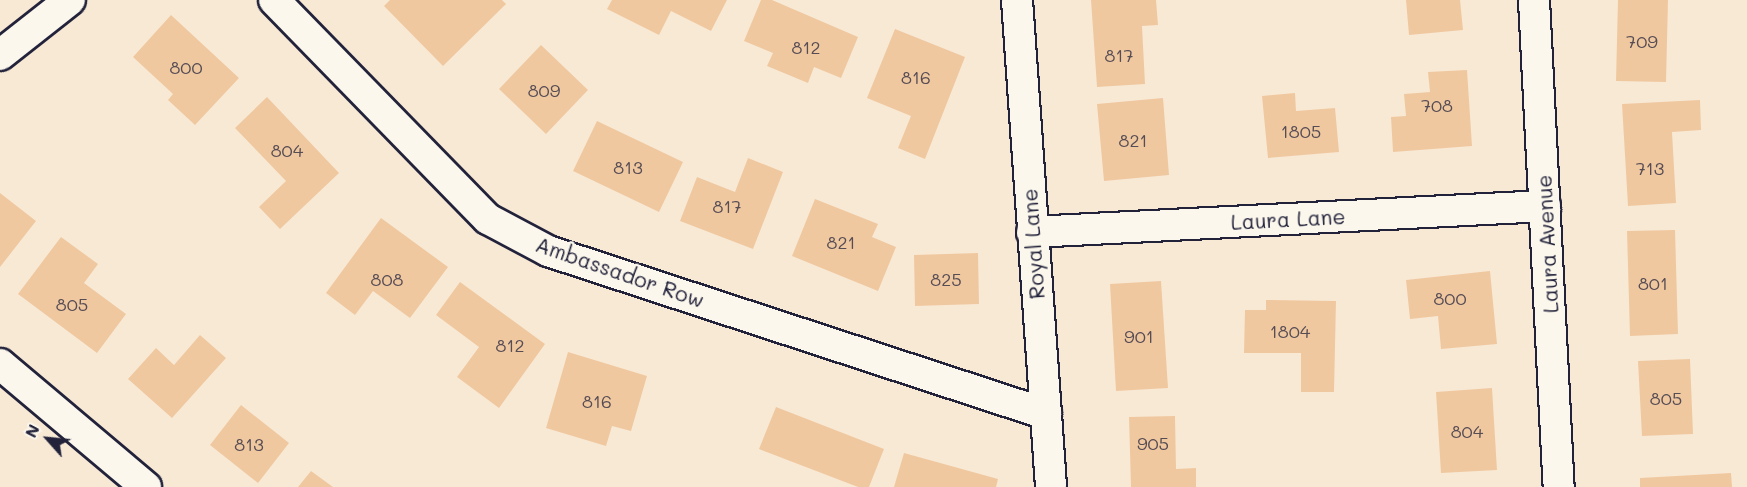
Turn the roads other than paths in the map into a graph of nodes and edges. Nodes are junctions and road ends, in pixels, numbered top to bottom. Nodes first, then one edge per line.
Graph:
1 (70, 0) edge
2 (274, 0) edge
3 (1017, 0) edge
4 (1534, 0) edge
5 (0, 55) edge
6 (1545, 206) junction
7 (1032, 232) junction
8 (0, 364) edge
9 (1046, 414) junction
10 (146, 487) edge
11 (1051, 487) edge
12 (1559, 487) edge

1 - 5 street
2 - 9 street, Ambassador Row
3 - 7 street, Royal Lane
4 - 6 street, Laura Avenue
6 - 7 street, Laura Lane
6 - 12 street, Laura Avenue
7 - 9 street, Royal Lane
8 - 10 street
9 - 11 street, Royal Lane

